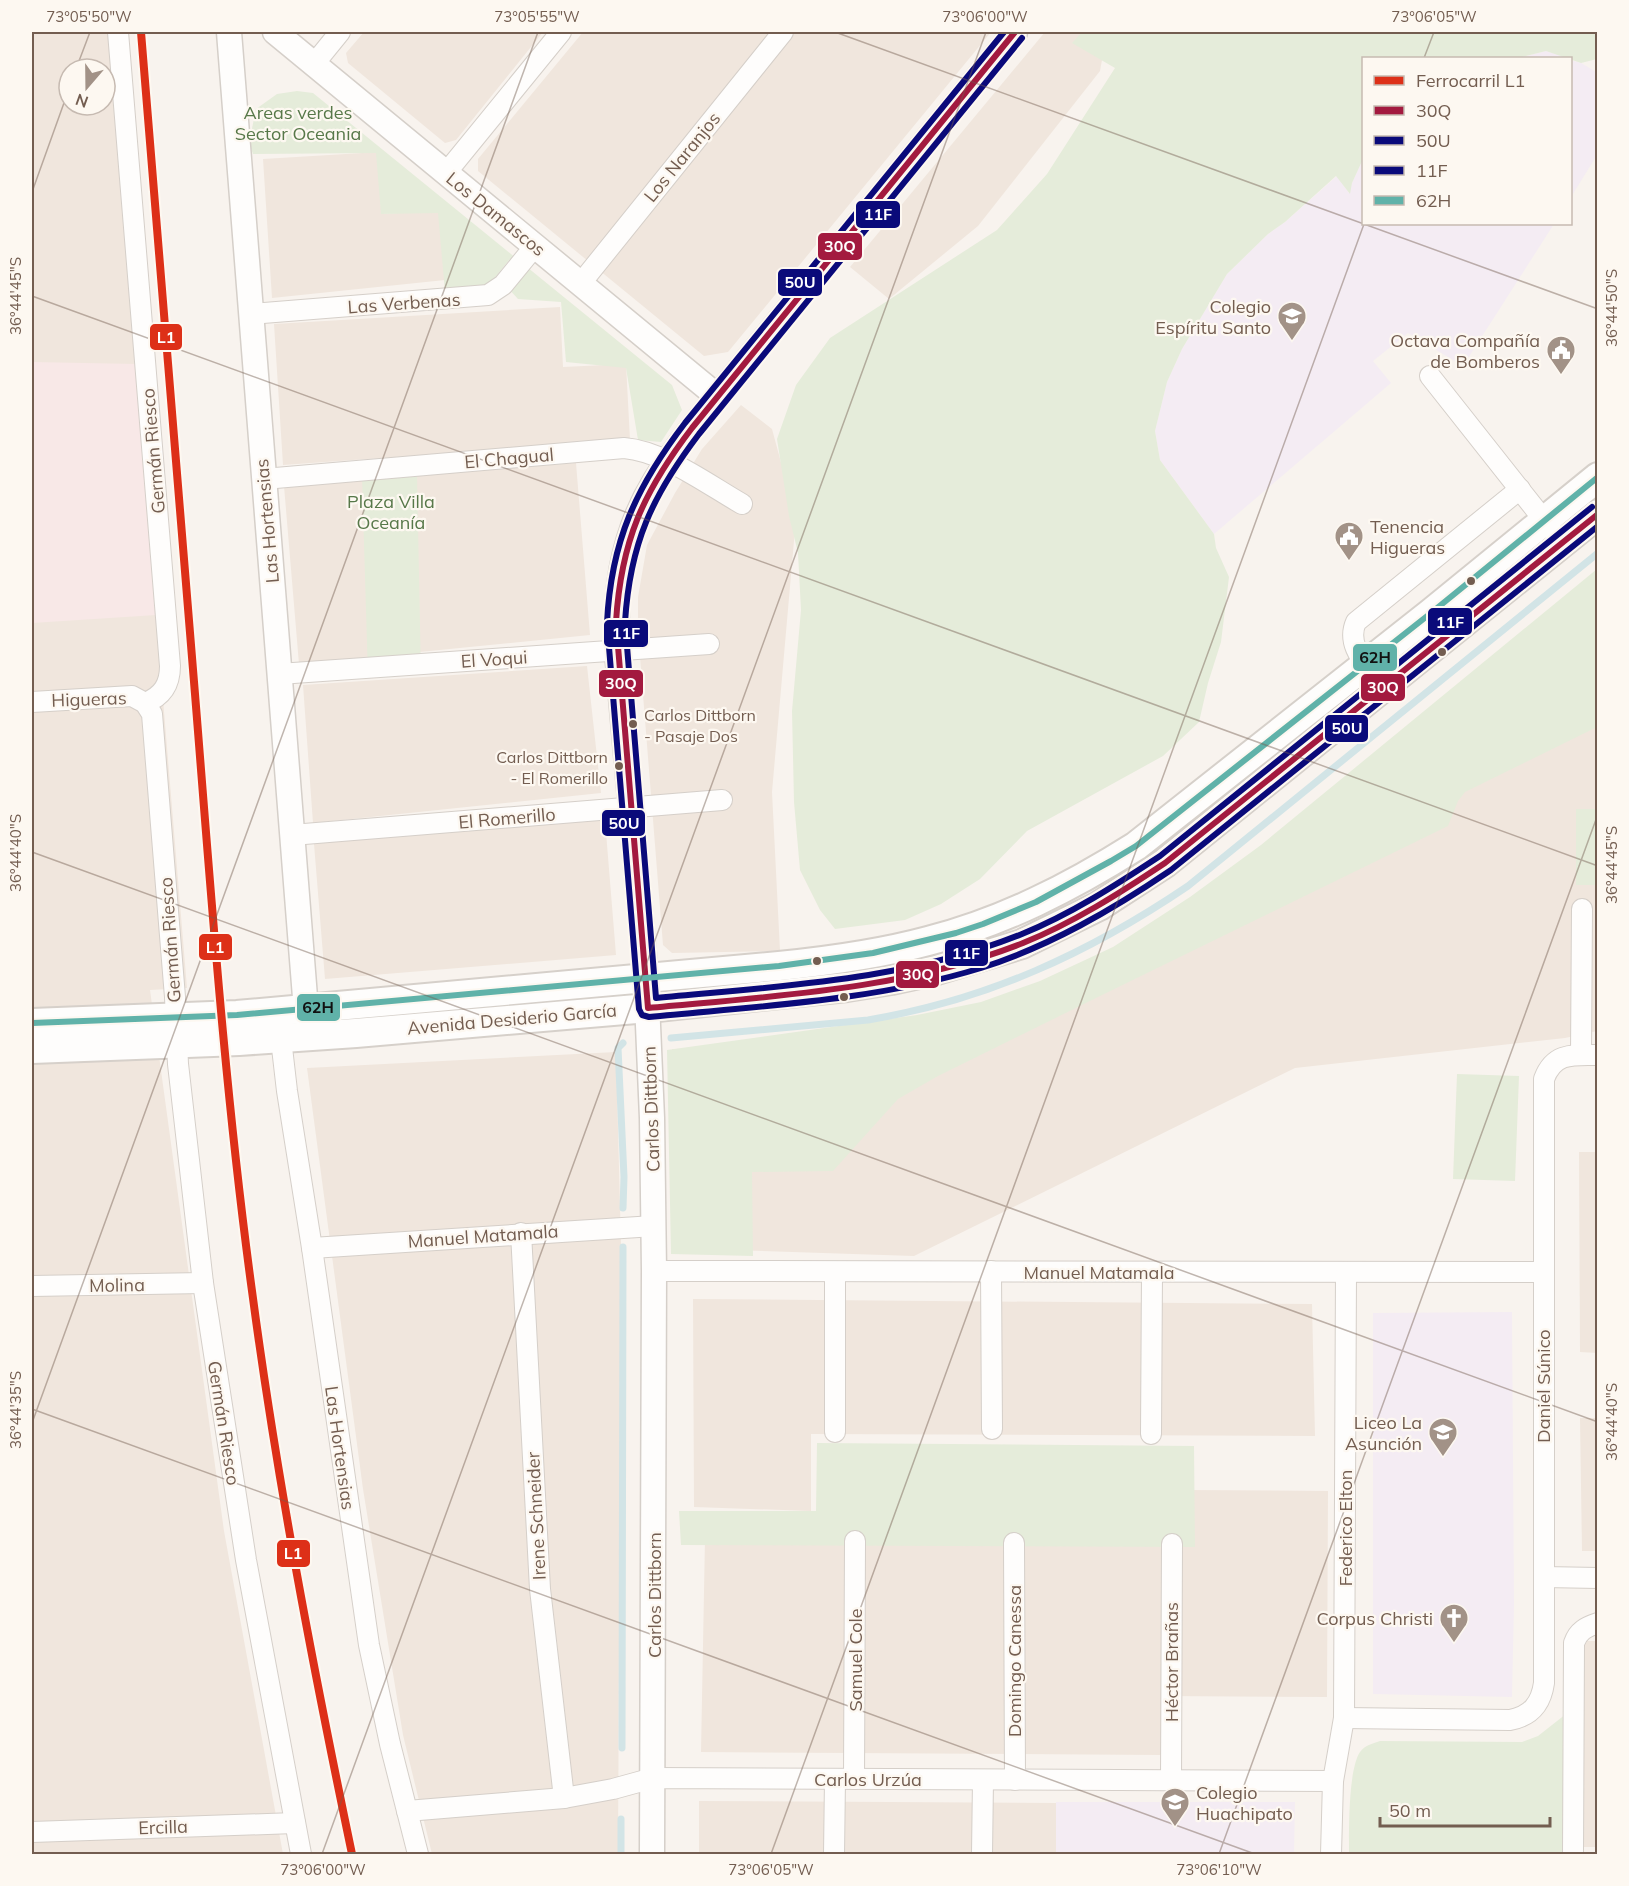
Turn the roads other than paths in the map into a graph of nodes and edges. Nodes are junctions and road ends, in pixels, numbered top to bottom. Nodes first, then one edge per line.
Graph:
1 (118, 32) edge
2 (229, 32) edge
3 (275, 32) edge
4 (340, 32) edge
5 (561, 32) edge
6 (783, 32) edge
7 (1015, 32) edge
8 (314, 64) junction
9 (446, 172) junction
10 (535, 246) junction
11 (581, 283) junction
12 (251, 314) junction
13 (1430, 376) dead end
14 (717, 396) junction
15 (668, 461) junction
16 (1598, 477) edge
17 (264, 479) junction
18 (1520, 489) junction
19 (742, 504) dead end
20 (1598, 514) edge
21 (1545, 520) junction
22 (1562, 542) junction
23 (709, 644) dead end
24 (617, 651) junction
25 (1365, 665) junction
26 (279, 674) junction
27 (1383, 688) junction
28 (32, 702) edge
29 (145, 703) junction
30 (1298, 718) junction
31 (1316, 741) junction
32 (722, 800) dead end
33 (631, 808) junction
34 (292, 835) junction
35 (1582, 909) dead end
36 (929, 941) junction
37 (937, 970) junction
38 (646, 979) junction
39 (648, 1008) junction
40 (306, 1010) junction
41 (32, 1023) edge
42 (176, 1031) junction
43 (281, 1039) junction
44 (32, 1049) edge
45 (1589, 1055) edge
46 (654, 1226) junction
47 (521, 1233) junction
48 (312, 1248) junction
49 (654, 1271) junction
50 (835, 1272) junction
51 (991, 1272) junction
52 (1152, 1272) junction
53 (1346, 1272) junction
54 (1543, 1272) junction
55 (203, 1283) junction
56 (32, 1286) edge
57 (992, 1429) dead end
58 (834, 1432) dead end
59 (1151, 1434) dead end
60 (855, 1541) dead end
61 (1014, 1543) dead end
62 (1172, 1544) dead end
63 (1544, 1577) junction
64 (1598, 1578) edge
65 (1598, 1623) edge
66 (1344, 1718) junction
67 (653, 1778) junction
68 (835, 1779) junction
69 (854, 1779) junction
70 (983, 1780) junction
71 (1015, 1780) junction
72 (1171, 1781) junction
73 (1333, 1781) junction
74 (564, 1798) junction
75 (407, 1811) junction
76 (295, 1823) junction
77 (32, 1832) edge
78 (301, 1854) edge
79 (418, 1854) edge
80 (652, 1854) edge
81 (834, 1854) edge
82 (982, 1854) edge
83 (1331, 1854) edge
84 (1573, 1854) edge

1 - 29 street, Germán Riesco
2 - 12 street, Las Hortensias
3 - 8 street, Los Damascos
4 - 8 street
5 - 9 street
6 - 11 street, Los Naranjos
7 - 14 street, Carlos Dittborn
8 - 9 street, Los Damascos
9 - 10 street, Los Damascos
10 - 11 street, Los Damascos
10 - 12 street, Las Verbenas
11 - 14 street, Los Damascos
12 - 17 street, Las Hortensias
13 - 18 street
14 - 15 street, Carlos Dittborn
15 - 17 street, El Chagual
15 - 19 street, El Chagual
15 - 24 street, Carlos Dittborn
16 - 21 main road, Avenida Desiderio García
17 - 26 street, Las Hortensias
18 - 21 street
18 - 25 street
20 - 22 main road, Avenida Desiderio García
21 - 22 street
21 - 25 main road, Avenida Desiderio García
22 - 27 main road, Avenida Desiderio García
23 - 24 street, El Voqui
24 - 26 street, El Voqui
24 - 33 street, Carlos Dittborn
25 - 27 street
25 - 30 main road, Avenida Desiderio García
26 - 34 street, Las Hortensias
27 - 31 main road, Avenida Desiderio García
28 - 29 street, Higueras
29 - 42 street, Germán Riesco
30 - 31 main road
30 - 36 main road, Avenida Desiderio García
31 - 37 main road, Avenida Desiderio García
32 - 33 street, El Romerillo
33 - 34 street, El Romerillo
33 - 38 street, Carlos Dittborn
34 - 40 street, Las Hortensias
35 - 45 street
36 - 37 main road
36 - 38 main road, Avenida Desiderio García
37 - 39 main road, Avenida Desiderio García
38 - 39 street, Carlos Dittborn
38 - 40 main road, Avenida Desiderio García
39 - 43 main road, Avenida Desiderio García
39 - 46 street, Carlos Dittborn
40 - 42 main road, Avenida Desiderio García
41 - 42 main road, Avenida Desiderio García
42 - 43 main road, Avenida Desiderio García
42 - 44 main road, Avenida Desiderio García
42 - 55 street, Germán Riesco
43 - 48 street, Las Hortensias
45 - 54 street, Daniel Súnico
46 - 47 street, Manuel Matamala
46 - 49 street, Carlos Dittborn
47 - 48 street, Manuel Matamala
47 - 74 street, Irene Schneider
48 - 75 street, Las Hortensias
49 - 50 street, Manuel Matamala
49 - 67 street, Carlos Dittborn
50 - 51 street, Manuel Matamala
50 - 58 street
51 - 52 street, Manuel Matamala
51 - 57 street
52 - 53 street, Manuel Matamala
52 - 59 street
53 - 54 street, Manuel Matamala
53 - 66 street, Federico Elton
54 - 63 street, Daniel Súnico
55 - 56 street, Molina
55 - 76 street, Germán Riesco
60 - 69 street, Samuel Cole
61 - 71 street, Domingo Canessa
62 - 72 street, Héctor Brañas
63 - 64 street
63 - 66 street, Daniel Súnico
65 - 84 street
66 - 73 street, Federico Elton
67 - 68 street, Carlos Urzúa
67 - 74 street, Carlos Urzúa
67 - 80 street, Carlos Dittborn
68 - 69 street, Carlos Urzúa
68 - 81 street
69 - 70 street, Carlos Urzúa
70 - 71 street, Carlos Urzúa
70 - 82 street
71 - 72 street, Carlos Urzúa
72 - 73 street, Carlos Urzúa
73 - 83 street, Federico Elton
74 - 75 street, Carlos Urzúa
75 - 79 street, Las Hortensias
76 - 77 street, Ercilla
76 - 78 street, Germán Riesco

